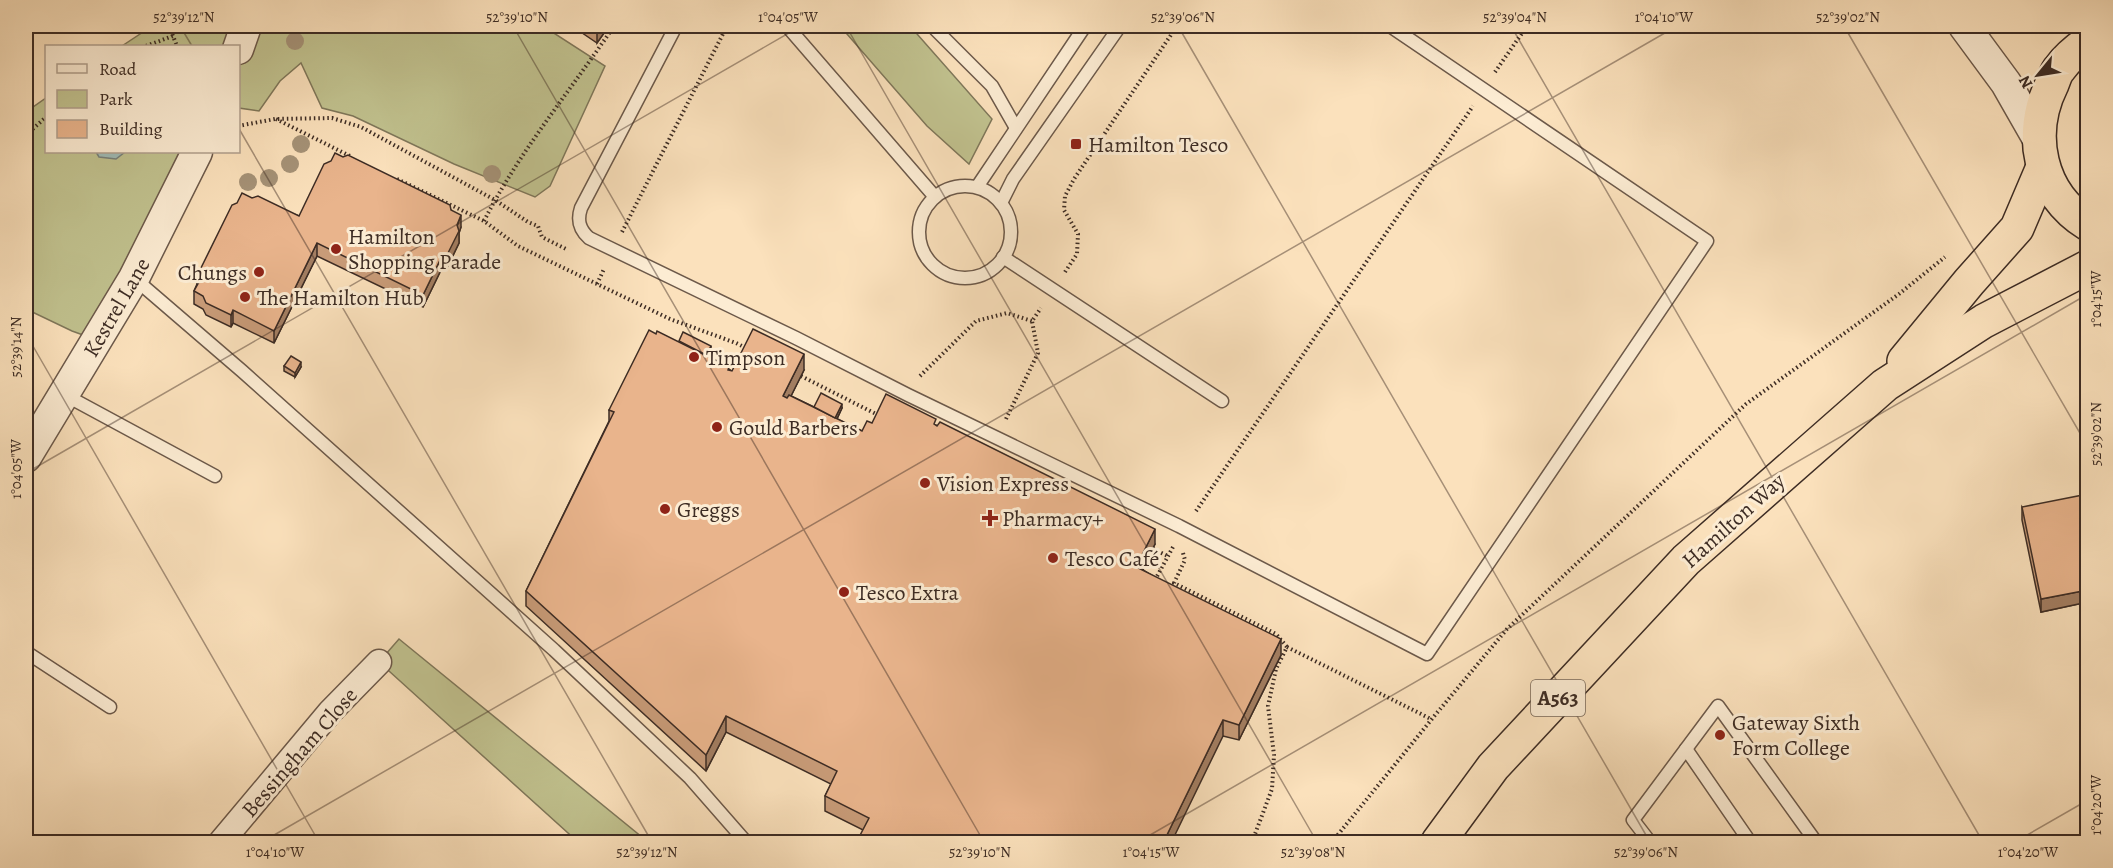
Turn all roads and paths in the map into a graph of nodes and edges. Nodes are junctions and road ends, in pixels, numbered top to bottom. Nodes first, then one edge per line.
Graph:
1 (169, 26) edge
2 (246, 26) edge
3 (614, 26) edge
4 (676, 26) edge
5 (727, 26) edge
6 (787, 26) edge
7 (932, 26) edge
8 (1085, 26) edge
9 (1120, 26) edge
10 (1177, 26) edge
11 (1390, 26) edge
12 (1527, 26) edge
13 (1964, 26) edge
14 (173, 36) junction
15 (2088, 42) edge
16 (150, 45) edge
17 (177, 45) edge
18 (239, 45) edge
19 (1484, 89) junction
20 (45, 118) edge
21 (275, 119) junction
22 (240, 126) edge
23 (1016, 128) junction
24 (26, 135) edge
25 (196, 153) edge
26 (2041, 153) junction
27 (357, 160) edge
28 (389, 175) edge
29 (976, 187) junction
30 (935, 197) junction
31 (495, 200) junction
32 (1001, 203) junction
33 (484, 221) junction
34 (528, 222) dead end
35 (2088, 224) edge
36 (613, 250) junction
37 (1954, 250) dead end
38 (1003, 257) junction
39 (2088, 267) edge
40 (134, 278) junction
41 (597, 284) junction
42 (1053, 290) junction
43 (1032, 321) junction
44 (750, 350) edge
45 (801, 376) edge
46 (1885, 385) junction
47 (63, 394) junction
48 (908, 395) junction
49 (1221, 400) dead end
50 (882, 418) edge
51 (1005, 420) dead end
52 (26, 455) edge
53 (215, 476) dead end
54 (1184, 529) junction
55 (1153, 549) edge
56 (1168, 556) junction
57 (1152, 586) edge
58 (1279, 645) edge
59 (1287, 647) junction
60 (26, 651) edge
61 (380, 662) dead end
62 (110, 706) dead end
63 (1431, 719) junction
64 (1686, 750) junction
65 (221, 843) edge
66 (746, 843) edge
67 (1252, 843) edge
68 (1332, 843) edge
69 (1438, 843) edge
70 (1650, 843) edge
71 (1750, 843) edge
72 (1816, 843) edge

1 - 14 path
2 - 18 street
3 - 31 path
4 - 36 lane
5 - 36 path
6 - 30 lane
7 - 23 lane
8 - 23 lane
9 - 32 lane
10 - 42 path
11 - 19 lane
12 - 19 path
13 - 26 street
14 - 16 path
14 - 17 path
15 - 26 highway
19 - 54 path
19 - 54 lane
20 - 24 path
21 - 22 path
21 - 27 path
21 - 31 path
23 - 29 lane
25 - 40 street, Kestrel Lane
26 - 35 highway
26 - 46 highway
28 - 33 path
29 - 30 lane
29 - 32 lane
30 - 38 lane
31 - 33 path
31 - 34 path
32 - 38 lane
33 - 41 path
36 - 41 path
36 - 48 lane
37 - 63 path
38 - 42 lane
39 - 46 highway, Hamilton Way
40 - 47 street, Kestrel Lane
40 - 66 lane
41 - 44 path
42 - 43 path
42 - 49 lane
43 - 48 path
43 - 51 path
45 - 50 path
46 - 69 highway, Hamilton Way / A563
47 - 52 street, Kestrel Lane
47 - 53 lane
48 - 54 lane
54 - 56 path
55 - 56 path
56 - 57 path
58 - 59 path
59 - 63 path
59 - 67 path
60 - 62 lane
61 - 65 street, Bessingham Close
63 - 68 path
64 - 70 lane
64 - 71 lane
64 - 72 lane

